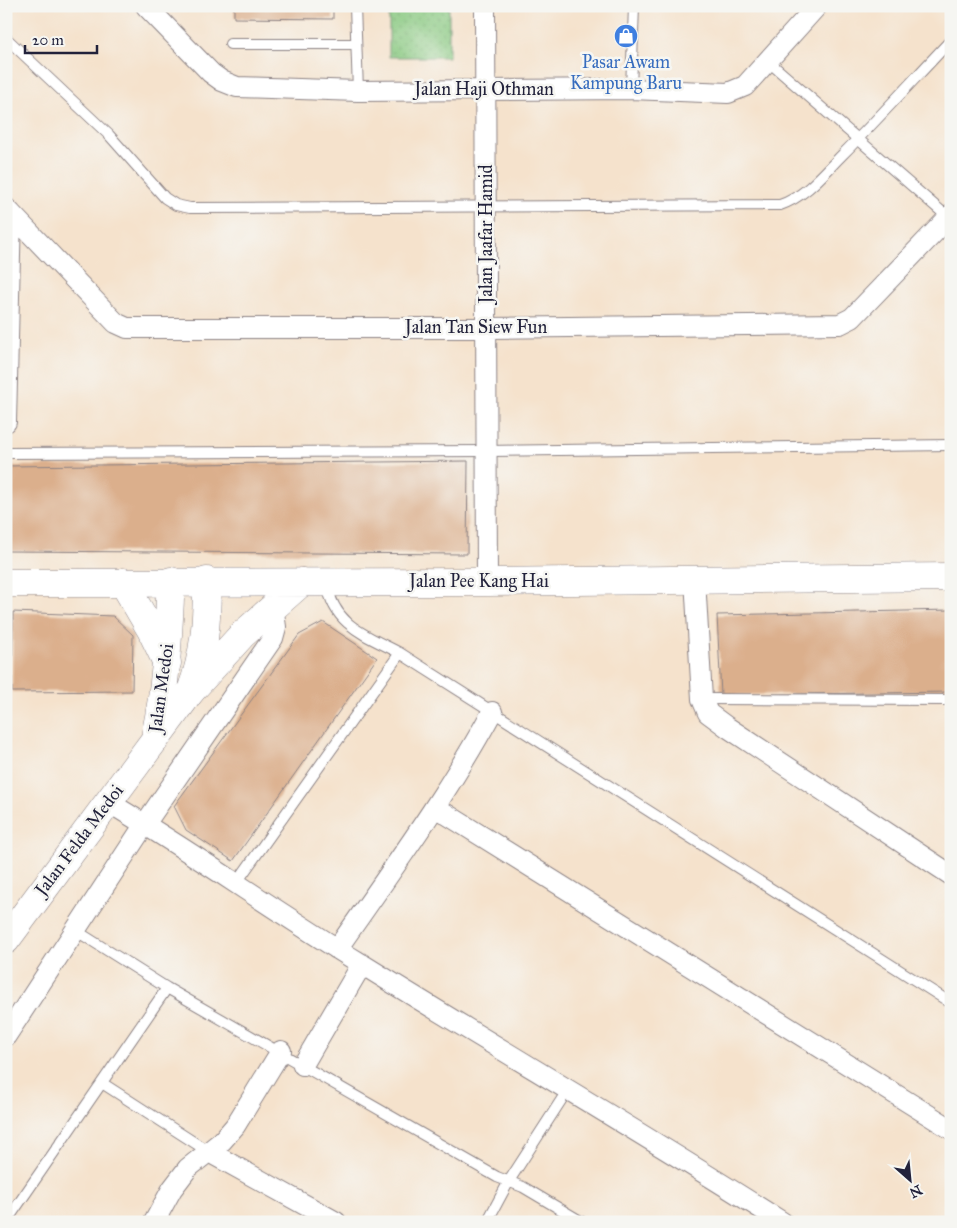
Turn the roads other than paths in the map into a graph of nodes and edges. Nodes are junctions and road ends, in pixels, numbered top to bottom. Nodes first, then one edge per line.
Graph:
1 (146, 6) edge
2 (355, 6) edge
3 (485, 6) edge
4 (634, 6) edge
5 (817, 6) edge
6 (6, 38) edge
7 (951, 40) edge
8 (230, 44) dead end
9 (355, 44) junction
10 (769, 62) junction
11 (485, 88) junction
12 (631, 89) junction
13 (358, 91) junction
14 (858, 138) junction
15 (486, 206) junction
16 (9, 210) edge
17 (950, 217) edge
18 (486, 328) junction
19 (6, 422) edge
20 (951, 445) edge
21 (487, 451) junction
22 (6, 454) edge
23 (951, 577) edge
24 (695, 579) junction
25 (171, 581) junction
26 (207, 581) junction
27 (6, 582) edge
28 (123, 582) junction
29 (314, 582) junction
30 (487, 582) junction
31 (273, 606) junction
32 (400, 652) junction
33 (167, 663) junction
34 (191, 691) junction
35 (702, 699) junction
36 (951, 700) edge
37 (492, 712) junction
38 (154, 741) junction
39 (108, 802) junction
40 (435, 807) junction
41 (145, 824) junction
42 (951, 875) edge
43 (237, 882) junction
44 (75, 930) junction
45 (6, 940) edge
46 (337, 949) junction
47 (362, 964) junction
48 (167, 988) junction
49 (951, 1003) edge
50 (6, 1036) edge
51 (281, 1051) junction
52 (302, 1065) junction
53 (102, 1082) junction
54 (568, 1088) junction
55 (951, 1129) edge
56 (208, 1152) junction
57 (509, 1181) junction
58 (6, 1222) edge
59 (154, 1222) edge
60 (336, 1222) edge
61 (487, 1222) edge
62 (582, 1222) edge
63 (782, 1222) edge

1 - 13 street, Jalan Haji Othman
2 - 9 lane
3 - 11 street, Jalan Jaafar Hamid
4 - 12 lane
5 - 10 street, Jalan Haji Othman
6 - 15 lane
7 - 14 lane
8 - 9 lane
9 - 13 lane
10 - 12 street, Jalan Haji Othman
10 - 14 lane
11 - 12 street, Jalan Haji Othman
11 - 13 street, Jalan Haji Othman
11 - 15 street, Jalan Jaafar Hamid
14 - 15 lane
14 - 17 lane
15 - 18 street, Jalan Jaafar Hamid
16 - 18 street, Jalan Tan Siew Fun
16 - 19 street
17 - 18 street, Jalan Tan Siew Fun
18 - 21 street, Jalan Jaafar Hamid
20 - 21 lane
21 - 22 lane
21 - 30 street, Jalan Jaafar Hamid
23 - 24 main road, Jalan Pee Kang Hai
24 - 30 main road, Jalan Pee Kang Hai
24 - 35 street
25 - 26 main road, Jalan Pee Kang Hai
25 - 28 main road, Jalan Pee Kang Hai
25 - 33 main road, Jalan Medoi
26 - 29 main road, Jalan Pee Kang Hai
26 - 34 main road, Jalan Medoi
27 - 28 main road, Jalan Pee Kang Hai
28 - 33 main road
29 - 30 main road, Jalan Pee Kang Hai
29 - 31 main road
29 - 32 lane
31 - 34 main road
31 - 41 street
32 - 37 lane
32 - 43 lane
33 - 38 main road, Jalan Medoi
34 - 38 main road, Jalan Medoi
35 - 36 lane
35 - 42 street
37 - 40 street
37 - 49 lane
38 - 39 main road, Jalan Felda Medoi
39 - 41 street
39 - 45 main road, Jalan Felda Medoi
40 - 46 street
40 - 55 street
41 - 43 street
41 - 44 street
43 - 46 street
44 - 48 lane
44 - 50 street
46 - 47 street
47 - 52 street
47 - 54 street
48 - 51 lane
48 - 53 lane
51 - 52 lane
51 - 56 street
52 - 57 lane
53 - 56 lane
53 - 58 lane
54 - 57 lane
54 - 63 street
56 - 59 street
56 - 60 street
57 - 61 lane
57 - 62 lane

